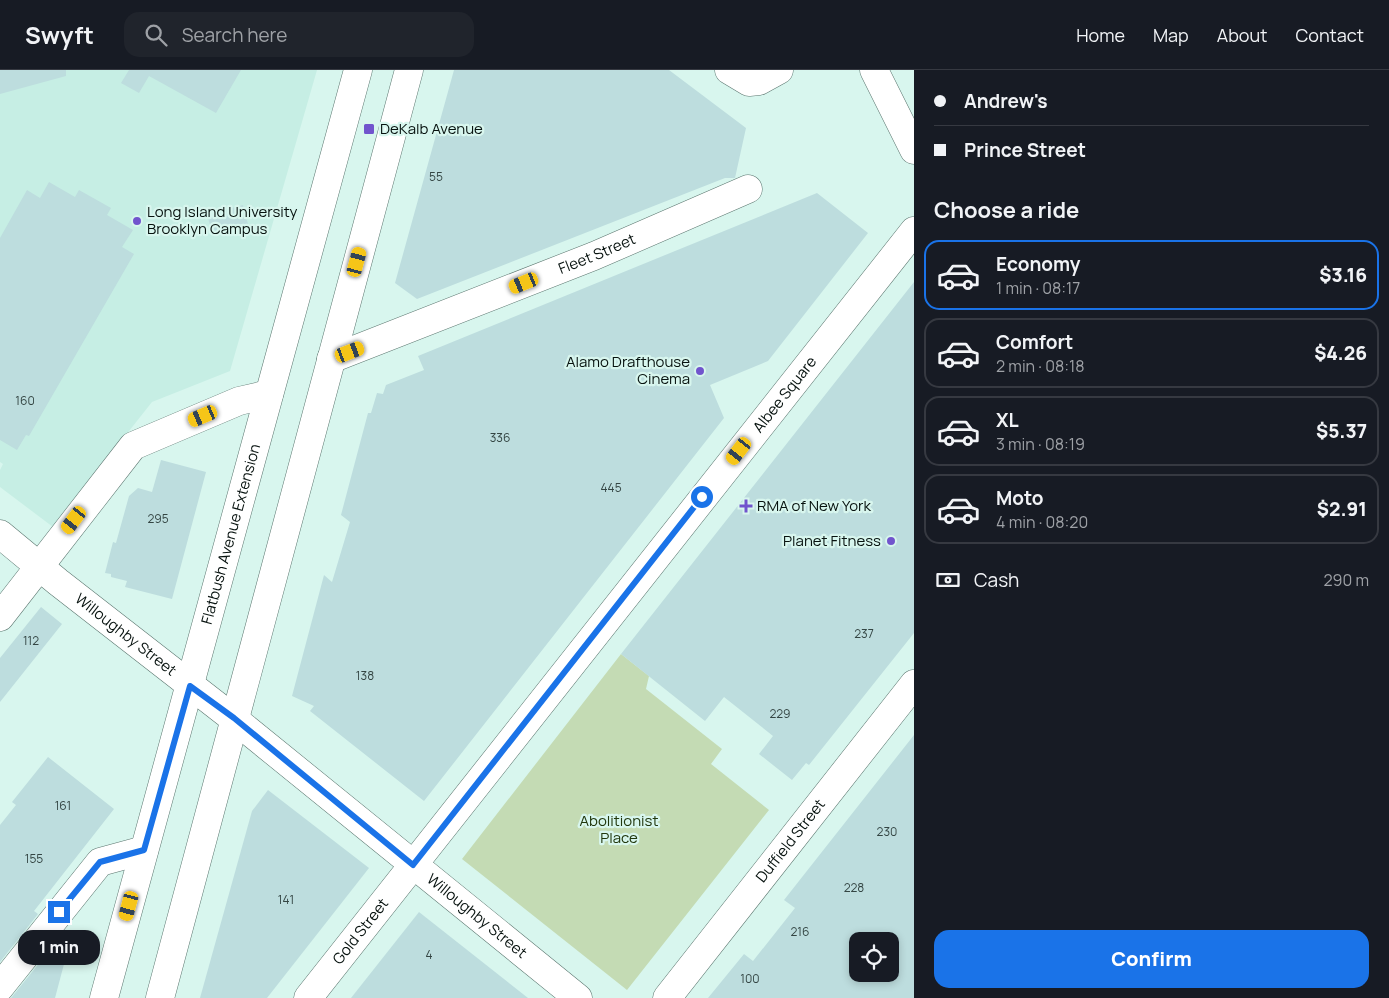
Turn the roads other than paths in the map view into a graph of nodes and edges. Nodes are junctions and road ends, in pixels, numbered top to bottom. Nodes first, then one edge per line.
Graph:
1 (358, 70) edge
2 (409, 70) edge
3 (779, 70) edge
4 (874, 70) edge
5 (739, 76) edge
6 (914, 150) edge
7 (748, 188) dead end
8 (914, 231) edge
9 (331, 359) junction
10 (269, 394) junction
11 (0, 534) edge
12 (39, 567) junction
13 (0, 617) edge
14 (914, 684) edge
15 (190, 686) junction
16 (234, 718) junction
17 (144, 850) junction
18 (413, 865) junction
19 (0, 987) edge
20 (104, 998) edge
21 (160, 998) edge
22 (308, 998) edge
23 (578, 998) edge
24 (667, 998) edge

1 - 10 street, Flatbush Avenue Extension
2 - 9 street
3 - 5 street
4 - 6 street
7 - 9 street, Fleet Street
8 - 18 street, Albee Square
9 - 16 street
10 - 12 street
10 - 15 street, Flatbush Avenue Extension
11 - 12 street, Willoughby Street
12 - 13 street
12 - 15 street, Willoughby Street
14 - 24 street, Duffield Street
15 - 16 street, Willoughby Street
15 - 17 street, Flatbush Avenue Extension
16 - 18 street, Willoughby Street
16 - 21 street
17 - 19 street
17 - 20 street, Flatbush Avenue Extension
18 - 22 street, Gold Street
18 - 23 street, Willoughby Street

